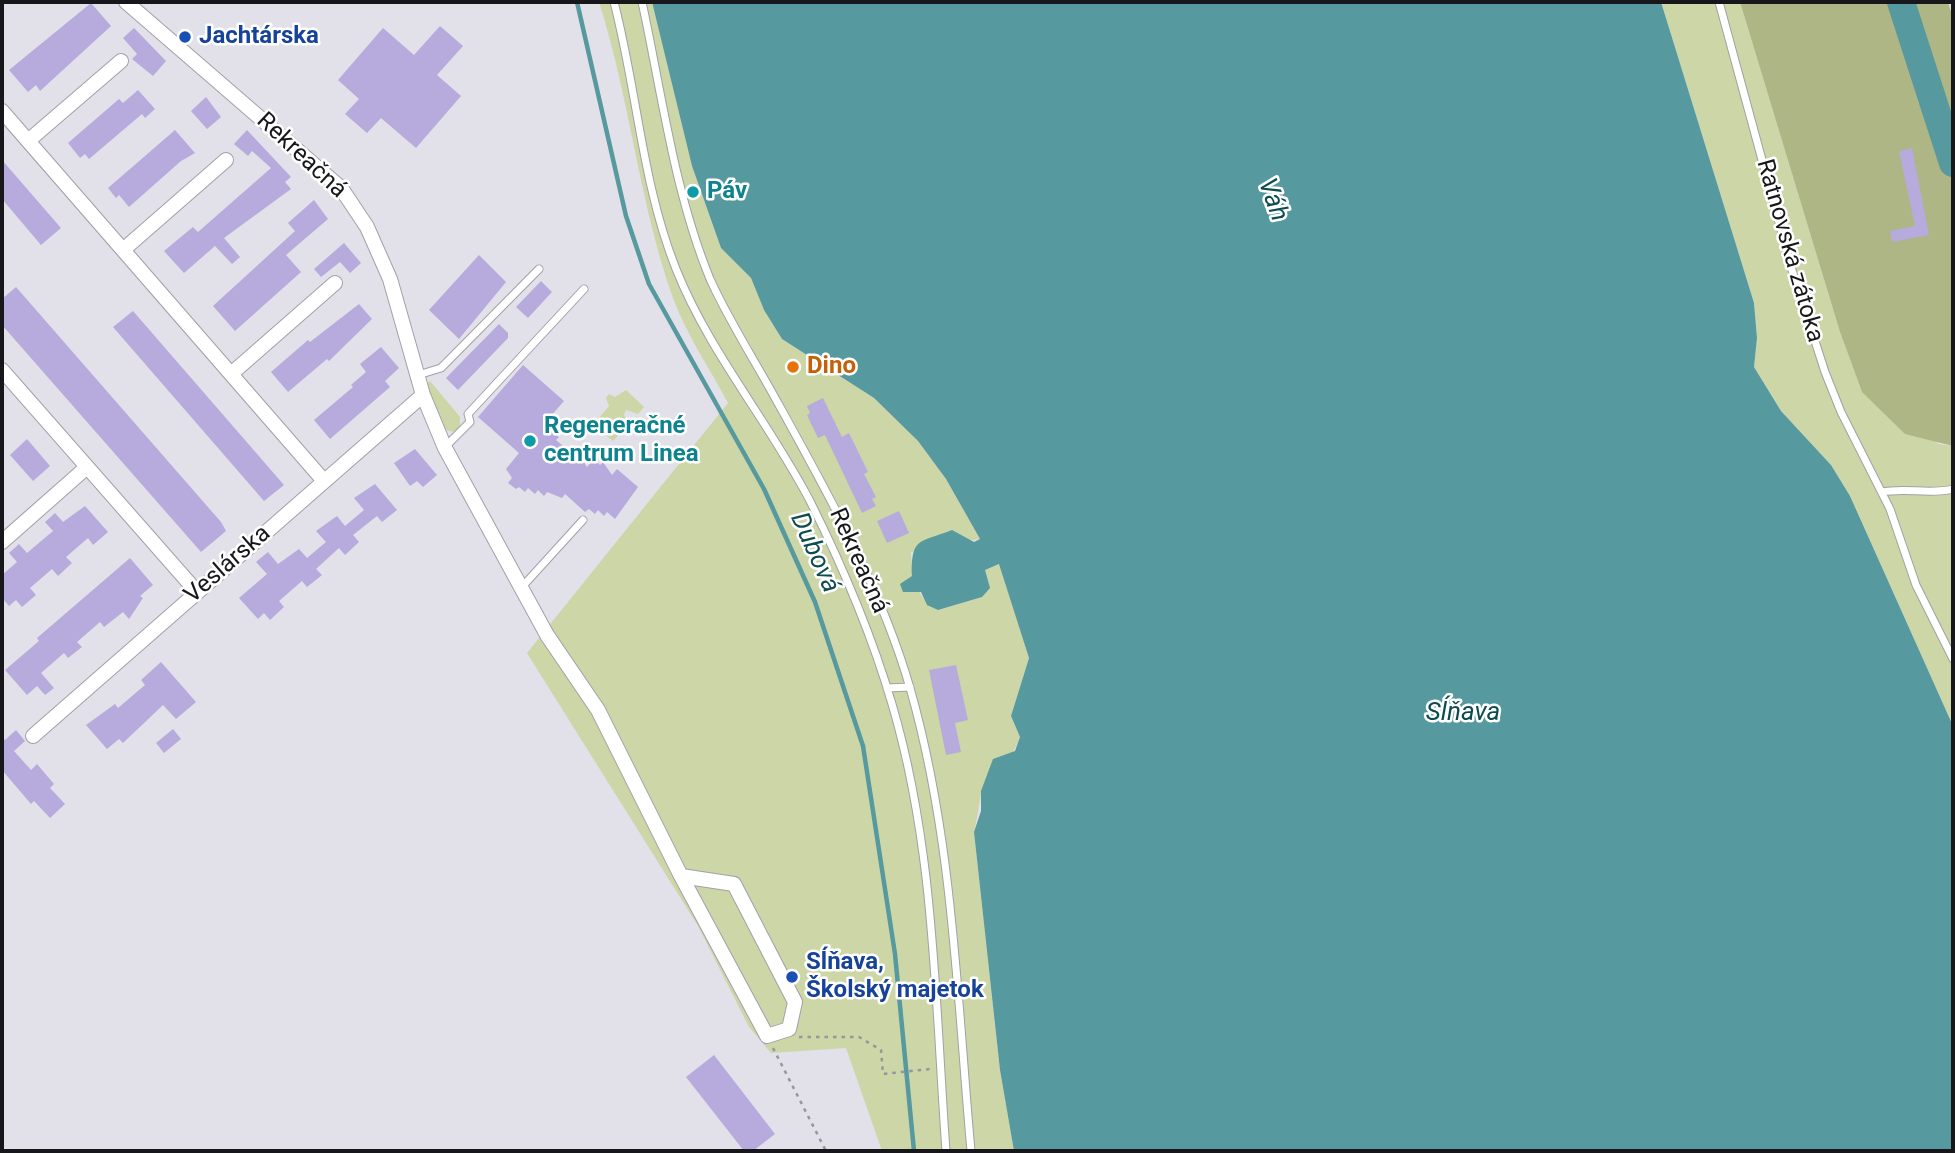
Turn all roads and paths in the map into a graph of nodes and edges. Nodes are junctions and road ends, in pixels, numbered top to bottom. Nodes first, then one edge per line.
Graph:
1 (126, 2) edge
2 (614, 2) edge
3 (642, 2) edge
4 (1718, 2) edge
5 (121, 61) dead end
6 (2, 111) edge
7 (28, 141) junction
8 (226, 160) dead end
9 (122, 250) junction
10 (539, 269) dead end
11 (335, 283) dead end
12 (584, 289) dead end
13 (2, 370) edge
14 (231, 374) junction
15 (417, 375) junction
16 (423, 395) junction
17 (445, 448) junction
18 (87, 467) junction
19 (324, 481) junction
20 (1953, 489) edge
21 (1882, 492) junction
22 (583, 520) dead end
23 (2, 542) edge
24 (522, 587) junction
25 (197, 592) junction
26 (1953, 659) edge
27 (910, 687) junction
28 (887, 688) junction
29 (33, 736) dead end
30 (681, 876) junction
31 (789, 1029) junction
32 (767, 1036) junction
33 (924, 1070) dead end
34 (826, 1151) edge
35 (946, 1151) edge
36 (971, 1151) edge

1 - 15 street, Rekreačná
2 - 28 lane
3 - 27 lane, Rekreačná
4 - 21 lane, Ratnovská zátoka
5 - 7 street
6 - 7 street
7 - 9 street
8 - 9 street
9 - 14 street
10 - 15 lane
11 - 14 street
12 - 17 lane
13 - 18 street
14 - 19 street
15 - 16 street, Rekreačná
16 - 17 street, Rekreačná
16 - 19 street, Veslárska
17 - 24 street, Rekreačná
18 - 23 street
18 - 25 street
19 - 25 street, Veslárska
20 - 21 lane
21 - 26 lane, Ratnovská zátoka
22 - 24 lane
24 - 30 street, Rekreačná
25 - 29 street, Veslárska
27 - 28 lane
27 - 36 lane, Rekreačná
28 - 35 lane
30 - 31 street
30 - 32 street, Rekreačná
31 - 32 street
31 - 33 path
32 - 34 path

